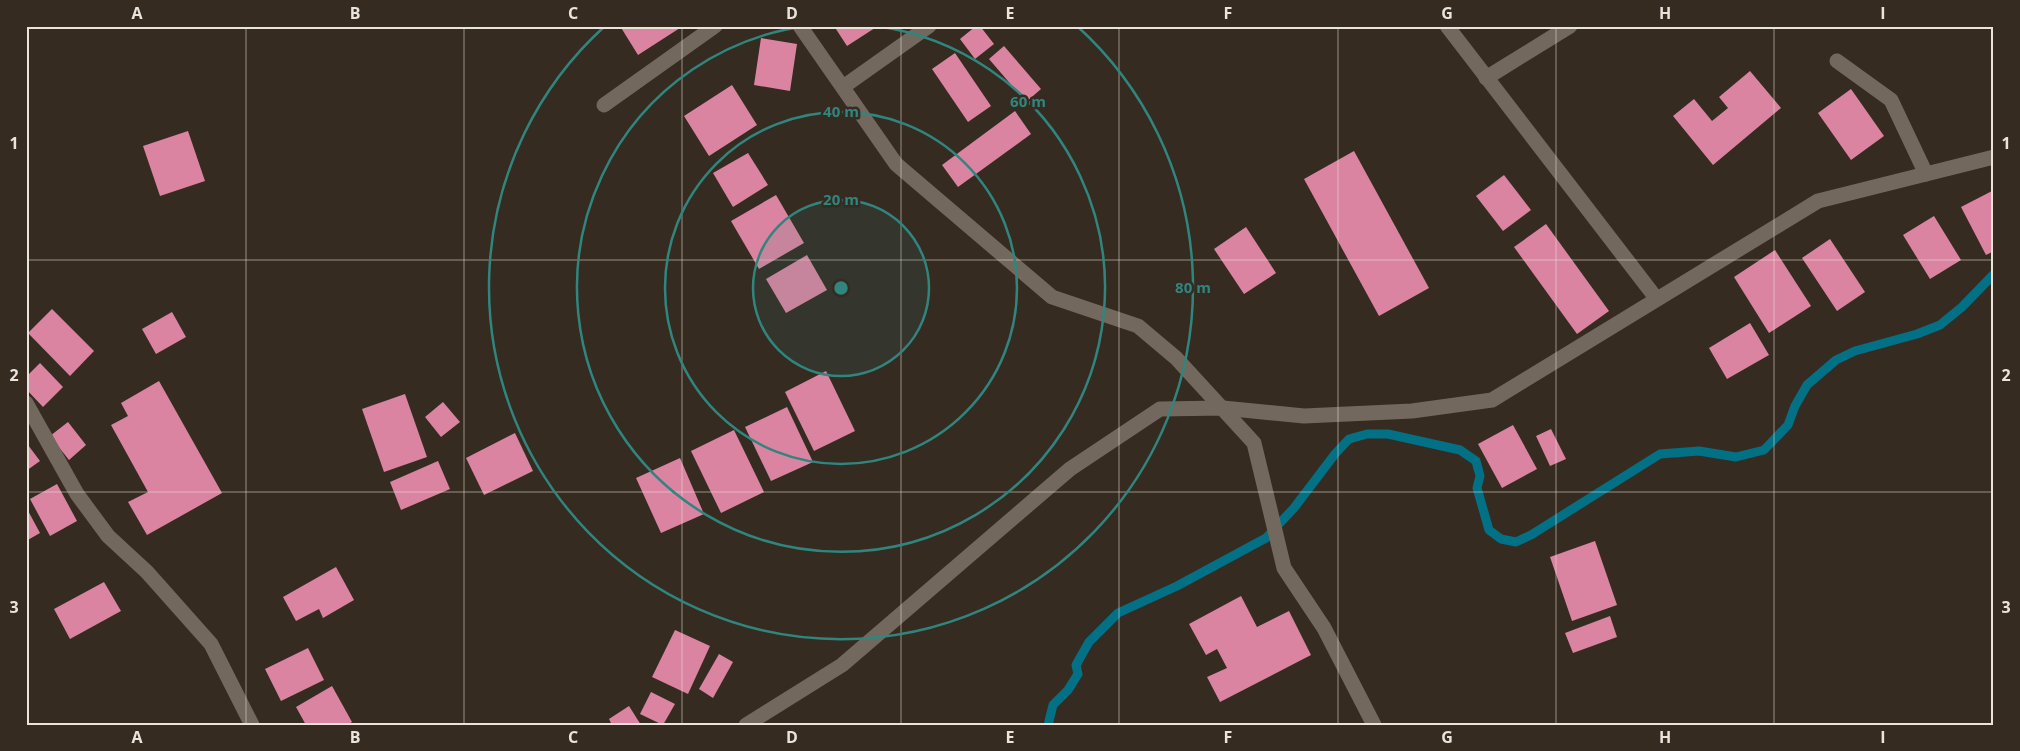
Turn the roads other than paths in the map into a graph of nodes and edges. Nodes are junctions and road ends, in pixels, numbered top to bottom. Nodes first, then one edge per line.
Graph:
1 (715, 26) edge
2 (800, 26) edge
3 (929, 26) edge
4 (1447, 26) edge
5 (1570, 26) edge
6 (1837, 61) dead end
7 (1486, 78) junction
8 (843, 87) junction
9 (604, 105) dead end
10 (1994, 157) edge
11 (1926, 174) junction
12 (1656, 298) junction
13 (26, 403) edge
14 (1223, 408) junction
15 (252, 725) edge
16 (746, 725) edge
17 (1374, 725) edge

1 - 9 street
2 - 8 street
3 - 8 street
4 - 7 street
5 - 7 street
6 - 11 street
7 - 12 street
8 - 14 street
10 - 11 street
11 - 12 street
12 - 14 street
13 - 15 street
14 - 16 street
14 - 17 street

